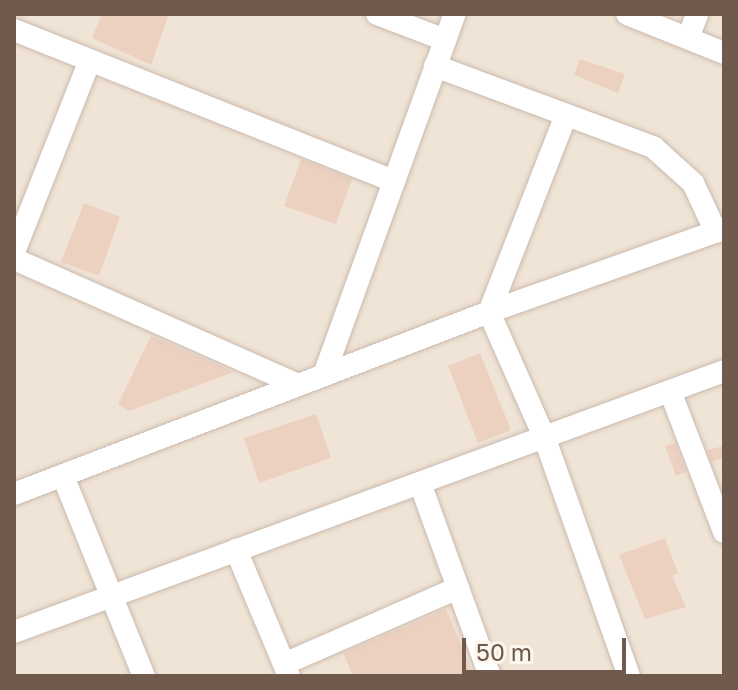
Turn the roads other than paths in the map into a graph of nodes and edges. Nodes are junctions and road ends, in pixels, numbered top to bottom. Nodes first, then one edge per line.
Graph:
1 (377, 14) edge
2 (455, 14) edge
3 (627, 14) edge
4 (697, 14) edge
5 (14, 30) edge
6 (688, 38) junction
7 (445, 40) junction
8 (724, 53) edge
9 (90, 60) junction
10 (435, 66) junction
11 (566, 115) junction
12 (394, 181) junction
13 (720, 231) edge
14 (14, 252) edge
15 (14, 259) edge
16 (489, 312) junction
17 (724, 371) edge
18 (324, 375) junction
19 (298, 385) junction
20 (670, 391) junction
21 (545, 439) junction
22 (63, 476) junction
23 (420, 483) junction
24 (14, 494) edge
25 (724, 532) edge
26 (236, 550) junction
27 (458, 588) junction
28 (110, 597) junction
29 (14, 632) edge
30 (286, 670) edge
31 (144, 676) edge
32 (490, 676) edge
33 (629, 676) edge

1 - 7 street
2 - 7 street
3 - 6 street
4 - 6 street
5 - 9 street
6 - 8 street
7 - 10 street
9 - 12 street
9 - 14 street
10 - 11 street
10 - 12 street
11 - 13 street
11 - 16 street
12 - 18 street
13 - 16 street
15 - 19 street
16 - 18 street
16 - 21 street
17 - 20 street
18 - 19 street
19 - 22 street
20 - 21 street
20 - 25 street
21 - 23 street
21 - 33 street
22 - 24 street
22 - 28 street
23 - 26 street
23 - 27 street
26 - 28 street
26 - 30 street
27 - 30 street
27 - 32 street
28 - 29 street
28 - 31 street

